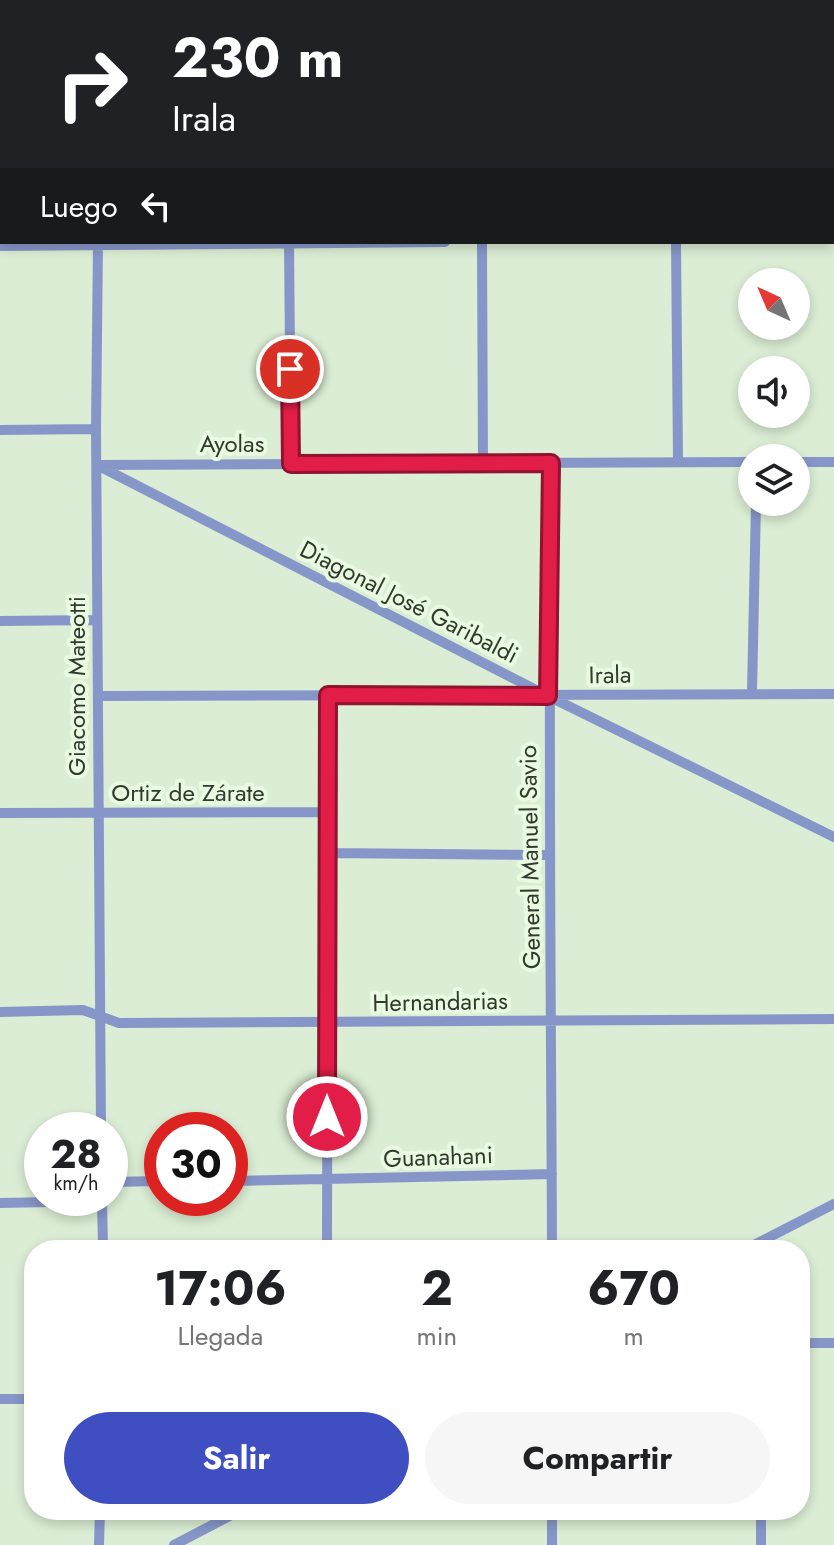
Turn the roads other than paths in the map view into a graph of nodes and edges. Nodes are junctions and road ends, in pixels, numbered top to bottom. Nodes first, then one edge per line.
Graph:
1 (98, 244) edge
2 (289, 244) edge
3 (482, 244) edge
4 (676, 244) edge
5 (0, 246) edge
6 (96, 429) junction
7 (0, 430) edge
8 (678, 461) junction
9 (738, 462) edge
10 (810, 462) edge
11 (834, 462) edge
12 (551, 463) junction
13 (291, 464) junction
14 (483, 464) junction
15 (97, 465) junction
16 (756, 516) edge
17 (97, 620) junction
18 (0, 621) edge
19 (752, 693) junction
20 (834, 694) edge
21 (328, 695) junction
22 (99, 696) junction
23 (548, 696) junction
24 (328, 812) junction
25 (0, 813) edge
26 (98, 813) junction
27 (834, 837) edge
28 (328, 853) junction
29 (549, 855) junction
30 (0, 1012) edge
31 (98, 1016) junction
32 (834, 1019) edge
33 (553, 1020) junction
34 (327, 1024) junction
35 (101, 1112) edge
36 (552, 1174) junction
37 (327, 1180) junction
38 (248, 1181) edge
39 (24, 1202) edge
40 (0, 1203) edge
41 (834, 1204) edge
42 (102, 1216) edge
43 (103, 1240) edge
44 (327, 1240) edge
45 (552, 1240) edge
46 (764, 1240) edge
47 (810, 1343) edge
48 (834, 1343) edge
49 (0, 1399) edge
50 (24, 1399) edge
51 (100, 1520) edge
52 (222, 1520) edge
53 (552, 1520) edge
54 (761, 1520) edge
55 (99, 1545) edge
56 (174, 1545) edge
57 (552, 1545) edge
58 (761, 1545) edge

1 - 5 street
1 - 6 street, Giacomo Mateotti
2 - 13 street
3 - 14 street
4 - 8 street
6 - 7 street
6 - 15 street, Giacomo Mateotti
8 - 9 street, Ayolas
8 - 12 street, Ayolas
10 - 11 street
12 - 14 street, Ayolas
12 - 23 street, General Manuel Savio
13 - 14 street, Ayolas
13 - 15 street, Ayolas
15 - 17 street, Giacomo Mateotti
15 - 23 street, Diagonal José Garibaldi
16 - 19 street
17 - 18 street
17 - 22 street, Giacomo Mateotti
19 - 20 street, Irala
19 - 23 street, Irala
21 - 22 street, Irala
21 - 23 street, Irala
21 - 24 street
22 - 26 street, Giacomo Mateotti
23 - 27 street, Diagonal José Garibaldi
23 - 29 street, General Manuel Savio
24 - 26 street, Ortiz de Zárate
24 - 28 street
25 - 26 street, Ortiz de Zárate
26 - 31 street, Giacomo Mateotti
28 - 29 street
28 - 34 street
29 - 33 street, General Manuel Savio
30 - 31 street, Hernandarias
31 - 34 street, Hernandarias
31 - 35 street, Giacomo Mateotti
32 - 33 street, Hernandarias
33 - 34 street, Hernandarias
33 - 36 street, General Manuel Savio
34 - 37 street
36 - 37 street, Guanahani
36 - 45 street, General Manuel Savio
37 - 38 street, Guanahani
37 - 44 street
39 - 40 street
41 - 46 street
42 - 43 street
47 - 48 street
49 - 50 street
51 - 55 street
52 - 56 street
53 - 57 street
54 - 58 street

